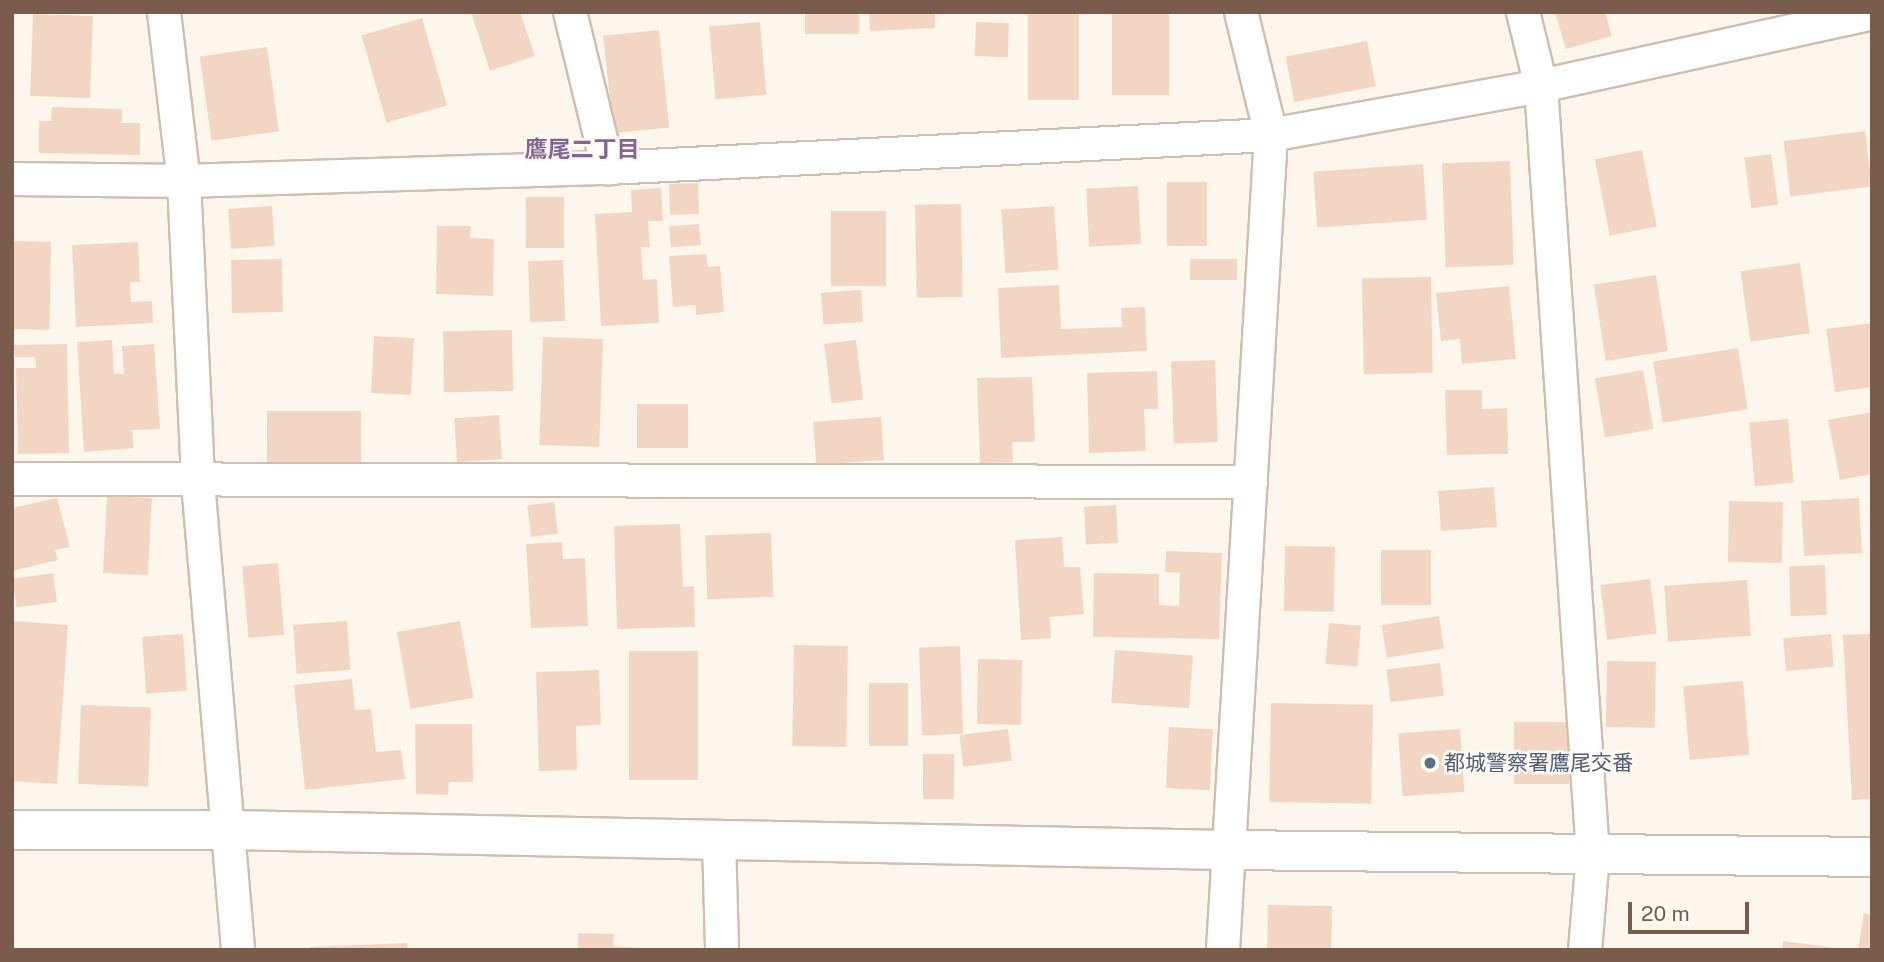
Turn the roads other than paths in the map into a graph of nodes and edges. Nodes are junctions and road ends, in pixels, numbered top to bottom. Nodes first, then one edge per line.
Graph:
1 (164, 12) edge
2 (570, 12) edge
3 (1241, 12) edge
4 (1523, 12) edge
5 (1872, 13) edge
6 (1541, 86) junction
7 (1271, 135) junction
8 (608, 168) junction
9 (12, 179) edge
10 (184, 181) junction
11 (12, 479) edge
12 (198, 482) junction
13 (1251, 482) junction
14 (12, 830) edge
15 (230, 831) junction
16 (719, 840) junction
17 (1227, 850) junction
18 (1592, 855) junction
19 (1872, 857) edge
20 (238, 950) edge
21 (722, 950) edge
22 (1223, 950) edge
23 (1585, 950) edge

1 - 10 street
2 - 8 street
3 - 7 street
4 - 6 street
5 - 6 street
6 - 7 street
6 - 18 street
7 - 8 street
7 - 13 street
8 - 10 street
9 - 10 street
10 - 12 street
11 - 12 street
12 - 13 street
12 - 15 street
13 - 17 street
14 - 15 street
15 - 16 street
15 - 20 street
16 - 17 street
16 - 21 street
17 - 18 street
17 - 22 street
18 - 19 street
18 - 23 street

